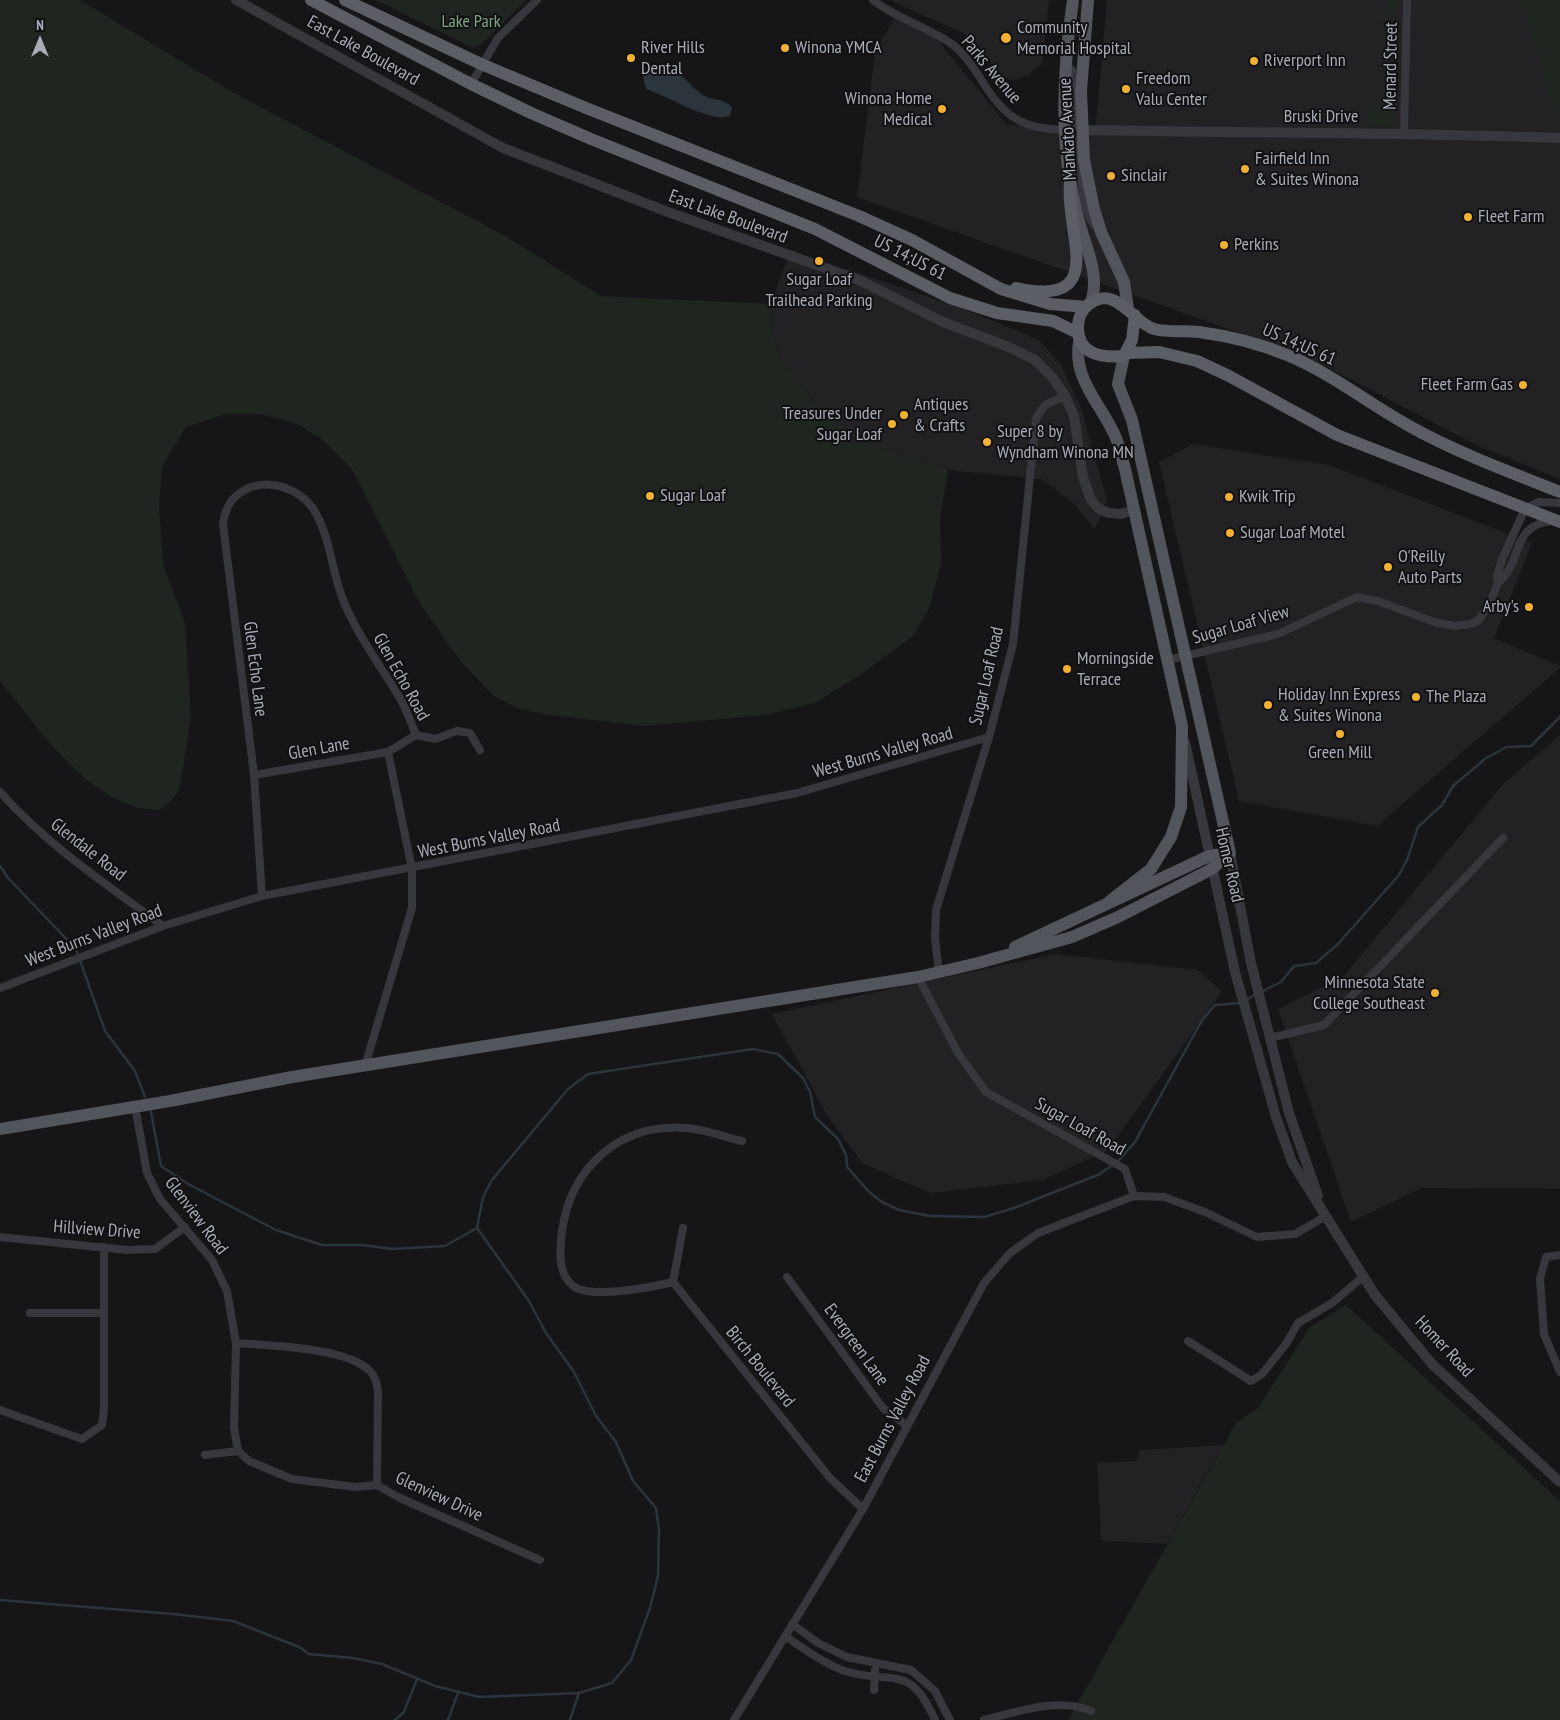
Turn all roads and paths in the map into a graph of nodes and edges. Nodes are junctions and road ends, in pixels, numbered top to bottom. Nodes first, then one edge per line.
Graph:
1 (236, 0) edge
2 (311, 0) edge
3 (345, 0) edge
4 (537, 0) edge
5 (872, 0) edge
6 (1073, 0) edge
7 (1088, 0) edge
8 (1407, 0) edge
9 (1068, 47) junction
10 (481, 64) junction
11 (471, 84) junction
12 (1066, 130) junction
13 (1082, 130) junction
14 (1404, 132) junction
15 (1560, 138) edge
16 (1070, 183) junction
17 (1101, 232) junction
18 (977, 277) junction
19 (1088, 305) junction
20 (1132, 312) junction
21 (1079, 335) junction
22 (1126, 354) junction
23 (1065, 396) junction
24 (279, 485) joint
25 (1560, 492) edge
26 (1560, 503) edge
27 (1525, 509) junction
28 (1133, 510) junction
29 (1557, 521) edge
30 (1498, 583) junction
31 (1185, 656) junction
32 (1168, 660) junction
33 (1182, 726) junction
34 (416, 735) junction
35 (989, 737) junction
36 (480, 750) dead end
37 (388, 752) junction
38 (254, 775) junction
39 (0, 792) edge
40 (1503, 838) dead end
41 (1230, 853) junction
42 (1209, 856) junction
43 (412, 869) junction
44 (1212, 869) junction
45 (262, 896) junction
46 (1105, 905) junction
47 (163, 926) junction
48 (978, 964) junction
49 (939, 972) junction
50 (918, 977) junction
51 (0, 988) edge
52 (1270, 1038) junction
53 (365, 1066) junction
54 (135, 1106) junction
55 (0, 1129) edge
56 (742, 1141) dead end
57 (1134, 1196) junction
58 (1326, 1216) junction
59 (185, 1227) junction
60 (683, 1228) dead end
61 (0, 1237) edge
62 (104, 1247) junction
63 (1560, 1255) edge
64 (1364, 1276) junction
65 (787, 1277) dead end
66 (673, 1282) junction
67 (30, 1313) dead end
68 (104, 1313) junction
69 (1188, 1340) dead end
70 (236, 1343) junction
71 (1560, 1372) edge
72 (0, 1410) edge
73 (906, 1425) junction
74 (238, 1451) junction
75 (205, 1455) dead end
76 (1560, 1482) edge
77 (377, 1485) junction
78 (862, 1509) junction
79 (540, 1560) dead end
80 (792, 1624) junction
81 (785, 1636) junction
82 (875, 1663) junction
83 (874, 1675) junction
84 (874, 1690) dead end
85 (1091, 1711) dead end
86 (734, 1720) edge
87 (935, 1720) edge
88 (950, 1720) edge
89 (984, 1720) edge

1 - 23 street, East Lake Boulevard
2 - 11 highway, US 14;US 61
3 - 10 highway, US 14;US 61
4 - 10 street
5 - 12 street, Parks Avenue
6 - 9 main road, Mankato Avenue
7 - 13 main road, Mankato Avenue
8 - 14 street, Menard Street
9 - 12 main road, Mankato Avenue
9 - 13 street
10 - 11 street
10 - 18 highway, US 14;US 61
11 - 21 highway, US 14;US 61
12 - 16 main road, Mankato Avenue
12 - 17 street
13 - 14 street, Bruski Drive
13 - 17 main road, Mankato Avenue
14 - 15 street, Bruski Drive
16 - 18 highway
16 - 19 main road, Mankato Avenue
17 - 20 main road, Mankato Avenue
18 - 19 highway, US 14;US 61
19 - 20 highway, US 14;US 61
19 - 21 highway
20 - 22 highway
20 - 25 highway, US 14;US 61
21 - 22 highway, US 14;US 61
21 - 28 main road, Homer Road
22 - 27 highway, US 14;US 61
22 - 31 main road, Homer Road
23 - 28 street, East Lake Boulevard
23 - 35 street, Sugar Loaf Road
24 - 34 street, Glen Echo Road
24 - 38 street, Glen Echo Lane
26 - 27 street
27 - 29 highway, US 14;US 61
27 - 30 street, Sugar Loaf View
28 - 32 main road, Homer Road
29 - 30 street, Sugar Loaf View
30 - 31 street, Sugar Loaf View
31 - 32 street, Sugar Loaf View
31 - 41 main road, Homer Road
32 - 33 main road, Homer Road
33 - 42 street, Homer Road
33 - 46 main road
34 - 36 street
34 - 37 street, Glen Echo Road
35 - 43 street, West Burns Valley Road
35 - 49 street, Sugar Loaf Road
37 - 38 street, Glen Lane
37 - 43 street
38 - 45 street, Glen Echo Lane
39 - 47 street, Glendale Road
40 - 52 street
41 - 42 main road
41 - 44 main road
41 - 52 street, Homer Road
42 - 44 street, Homer Road
42 - 46 main road
43 - 45 street, West Burns Valley Road
43 - 53 street
44 - 48 main road
44 - 58 street, Homer Road
45 - 47 street, West Burns Valley Road
46 - 48 main road
47 - 51 street, West Burns Valley Road
48 - 49 main road
49 - 50 main road
50 - 53 main road
50 - 57 street, Sugar Loaf Road
52 - 58 street, Homer Road
53 - 54 main road
54 - 55 main road
54 - 59 street, Glenview Road
56 - 66 street
57 - 58 street
57 - 73 street, East Burns Valley Road
58 - 64 street, Homer Road
59 - 62 street, Hillview Drive
59 - 70 street, Glenview Road
60 - 66 street
61 - 62 street, Hillview Drive
62 - 68 street
63 - 71 street
64 - 69 street
64 - 76 street, Homer Road
65 - 73 street, Evergreen Lane
66 - 78 street, Birch Boulevard
67 - 68 street
68 - 72 street
70 - 74 street
70 - 77 street
73 - 78 street, East Burns Valley Road
74 - 75 street
74 - 77 street, Glenview Drive
77 - 79 street, Glenview Drive
78 - 80 street, East Burns Valley Road
80 - 81 street, East Burns Valley Road
80 - 82 street
81 - 83 street
81 - 86 street, East Burns Valley Road
82 - 83 street
82 - 88 street
83 - 84 street
83 - 87 street
85 - 89 street

